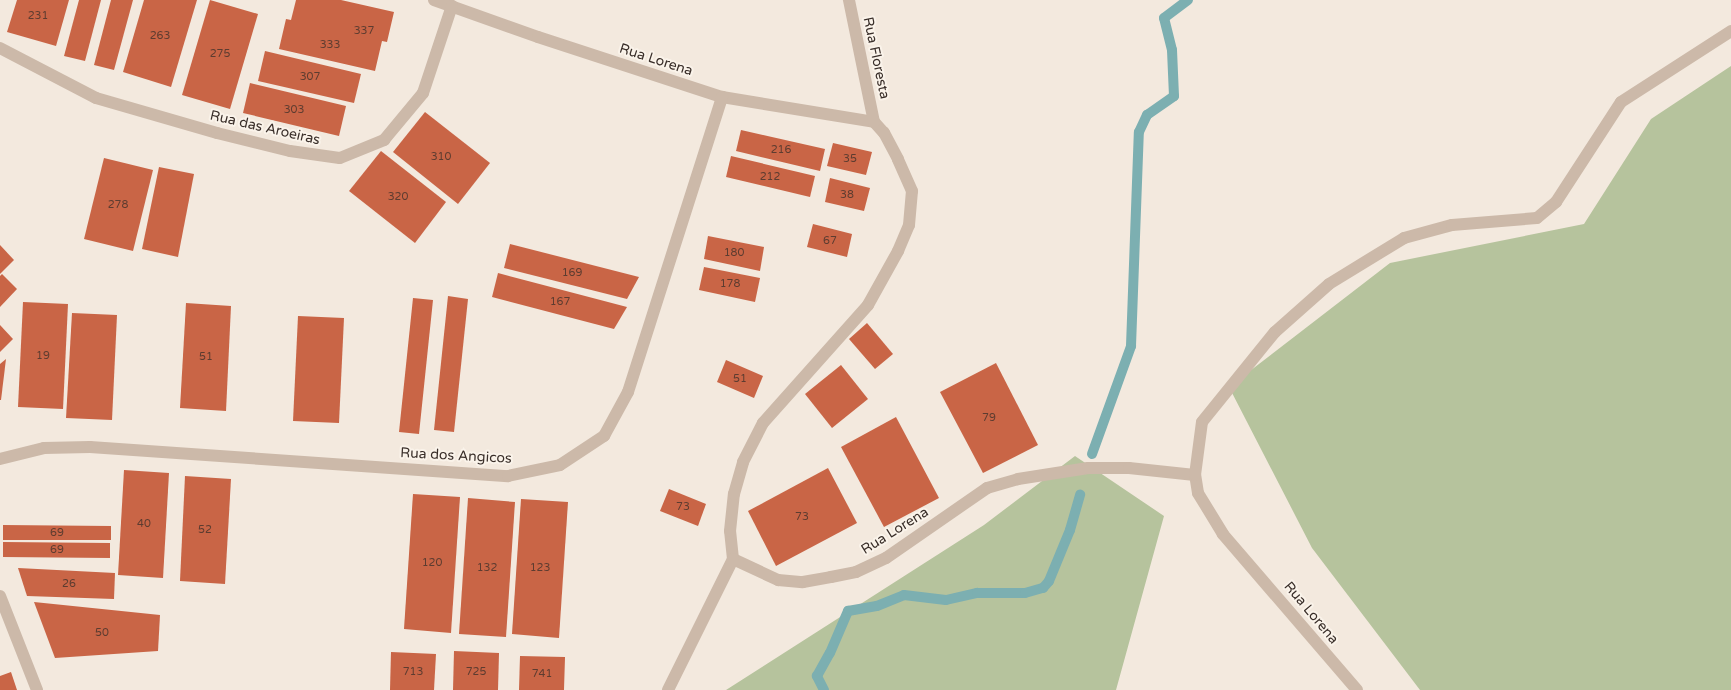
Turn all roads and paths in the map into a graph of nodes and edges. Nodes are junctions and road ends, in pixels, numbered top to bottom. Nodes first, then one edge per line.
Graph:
1 (434, 0) edge
2 (848, 0) edge
3 (452, 6) junction
4 (1731, 32) edge
5 (0, 48) edge
6 (722, 97) junction
7 (874, 122) junction
8 (0, 459) edge
9 (1195, 475) junction
10 (733, 559) junction
11 (0, 596) edge
12 (37, 690) edge
13 (668, 690) edge
14 (1357, 690) edge

1 - 3 street, Rua Lorena
2 - 7 street, Rua Floresta
3 - 5 street, Rua das Aroeiras
3 - 6 street, Rua Lorena
4 - 9 street
6 - 7 street, Rua Lorena
6 - 8 street, Rua dos Angicos
7 - 10 street
9 - 10 street, Rua Lorena
9 - 14 street, Rua Lorena
10 - 13 street
11 - 12 street

